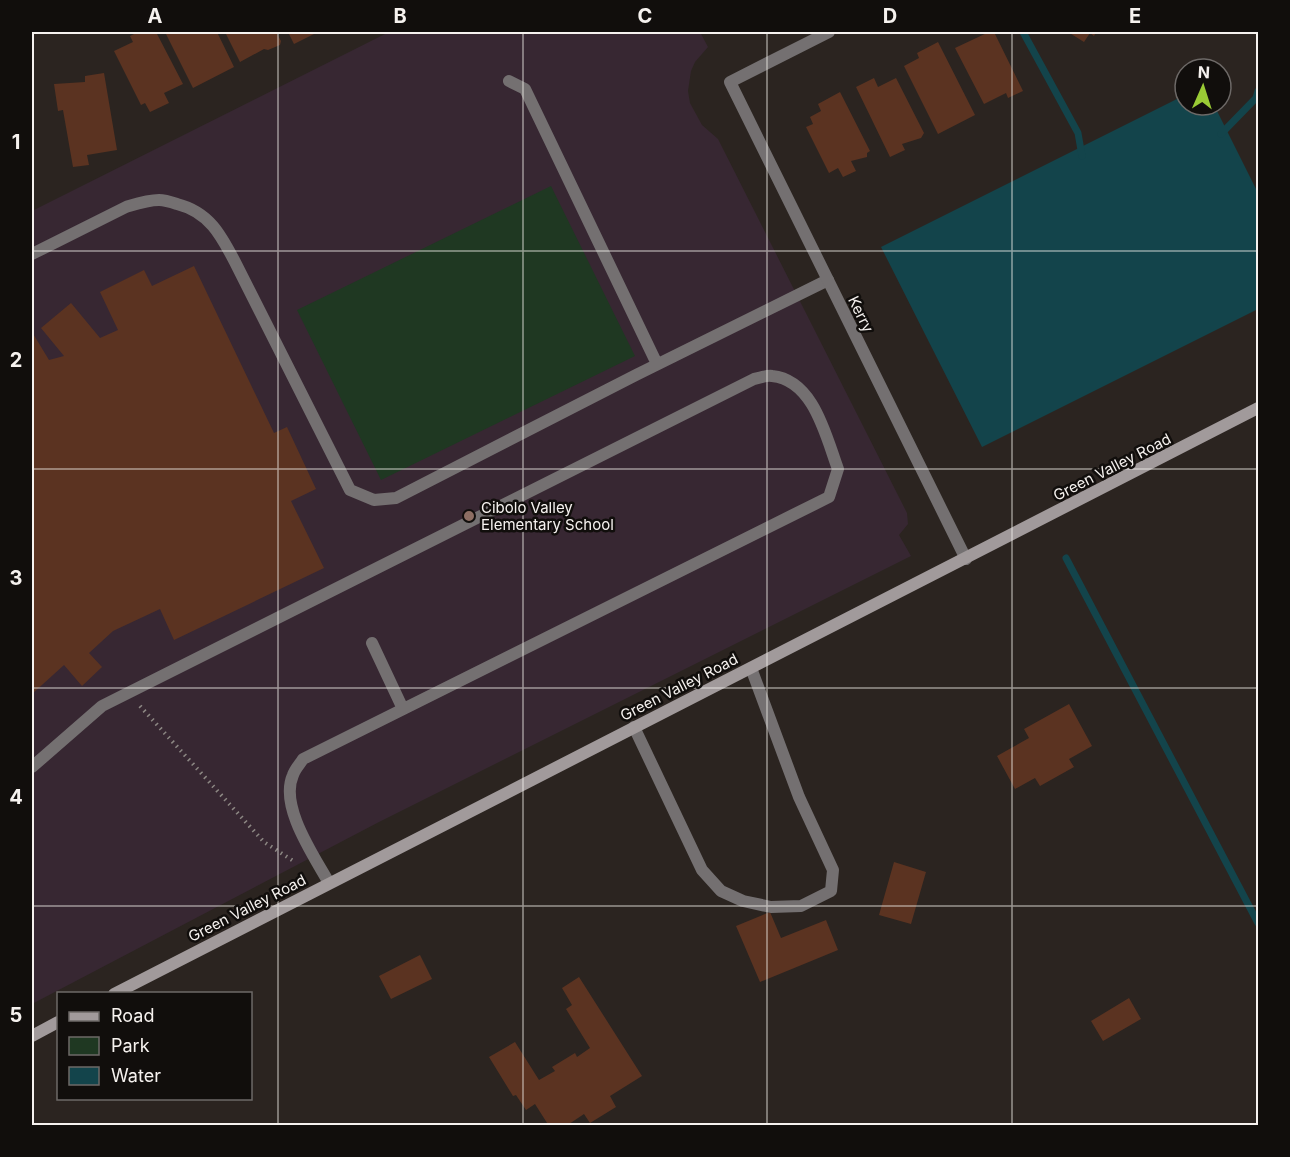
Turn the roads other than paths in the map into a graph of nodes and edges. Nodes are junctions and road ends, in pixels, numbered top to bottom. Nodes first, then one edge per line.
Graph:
1 (829, 32) edge
2 (509, 81) dead end
3 (32, 254) edge
4 (828, 280) junction
5 (657, 364) junction
6 (1258, 408) edge
7 (966, 559) junction
8 (372, 643) dead end
9 (751, 668) junction
10 (403, 709) junction
11 (634, 727) junction
12 (32, 767) edge
13 (329, 883) junction
14 (116, 992) edge
15 (57, 1023) edge
16 (32, 1036) edge

1 - 4 street, Kerry
2 - 5 street
3 - 5 street
4 - 5 street
4 - 7 street, Kerry
6 - 7 street, Green Valley Road
7 - 9 street, Green Valley Road
8 - 10 street
9 - 11 street, Green Valley Road
9 - 11 street
10 - 12 street
10 - 13 street
11 - 13 street, Green Valley Road
13 - 14 street, Green Valley Road
15 - 16 street

